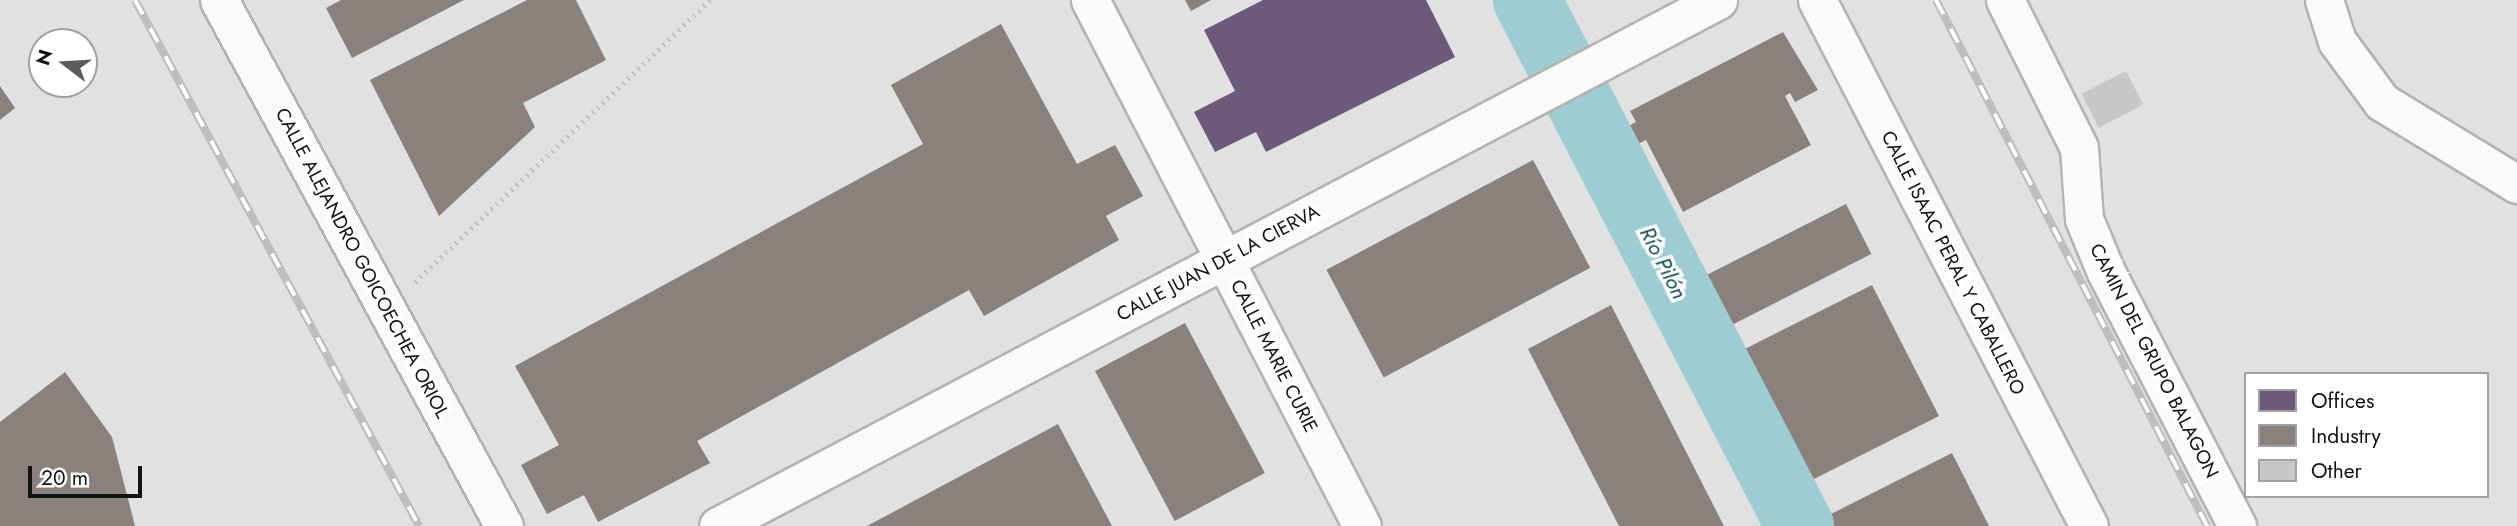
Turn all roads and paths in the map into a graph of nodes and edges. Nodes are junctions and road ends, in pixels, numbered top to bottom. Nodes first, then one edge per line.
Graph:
1 (219, 0) edge
2 (710, 0) edge
3 (1090, 0) edge
4 (1718, 0) edge
5 (1817, 0) edge
6 (2005, 0) edge
7 (2324, 0) edge
8 (2517, 184) edge
9 (1224, 260) junction
10 (386, 309) junction
11 (504, 526) edge
12 (718, 526) edge
13 (1362, 526) edge
14 (2089, 526) edge
15 (2237, 526) edge

1 - 10 street, CALLE ALEJANDRO GOICOECHEA ORIOL
2 - 10 path
3 - 9 street, CALLE MARIE CURIE
4 - 9 street, CALLE JUAN DE LA CIERVA
5 - 14 street, CALLE ISAAC PERAL Y CABALLERO
6 - 15 street, CAMIN DEL GRUPO BALAGON
7 - 8 street
9 - 12 street, CALLE JUAN DE LA CIERVA
9 - 13 street, CALLE MARIE CURIE
10 - 11 street, CALLE ALEJANDRO GOICOECHEA ORIOL

